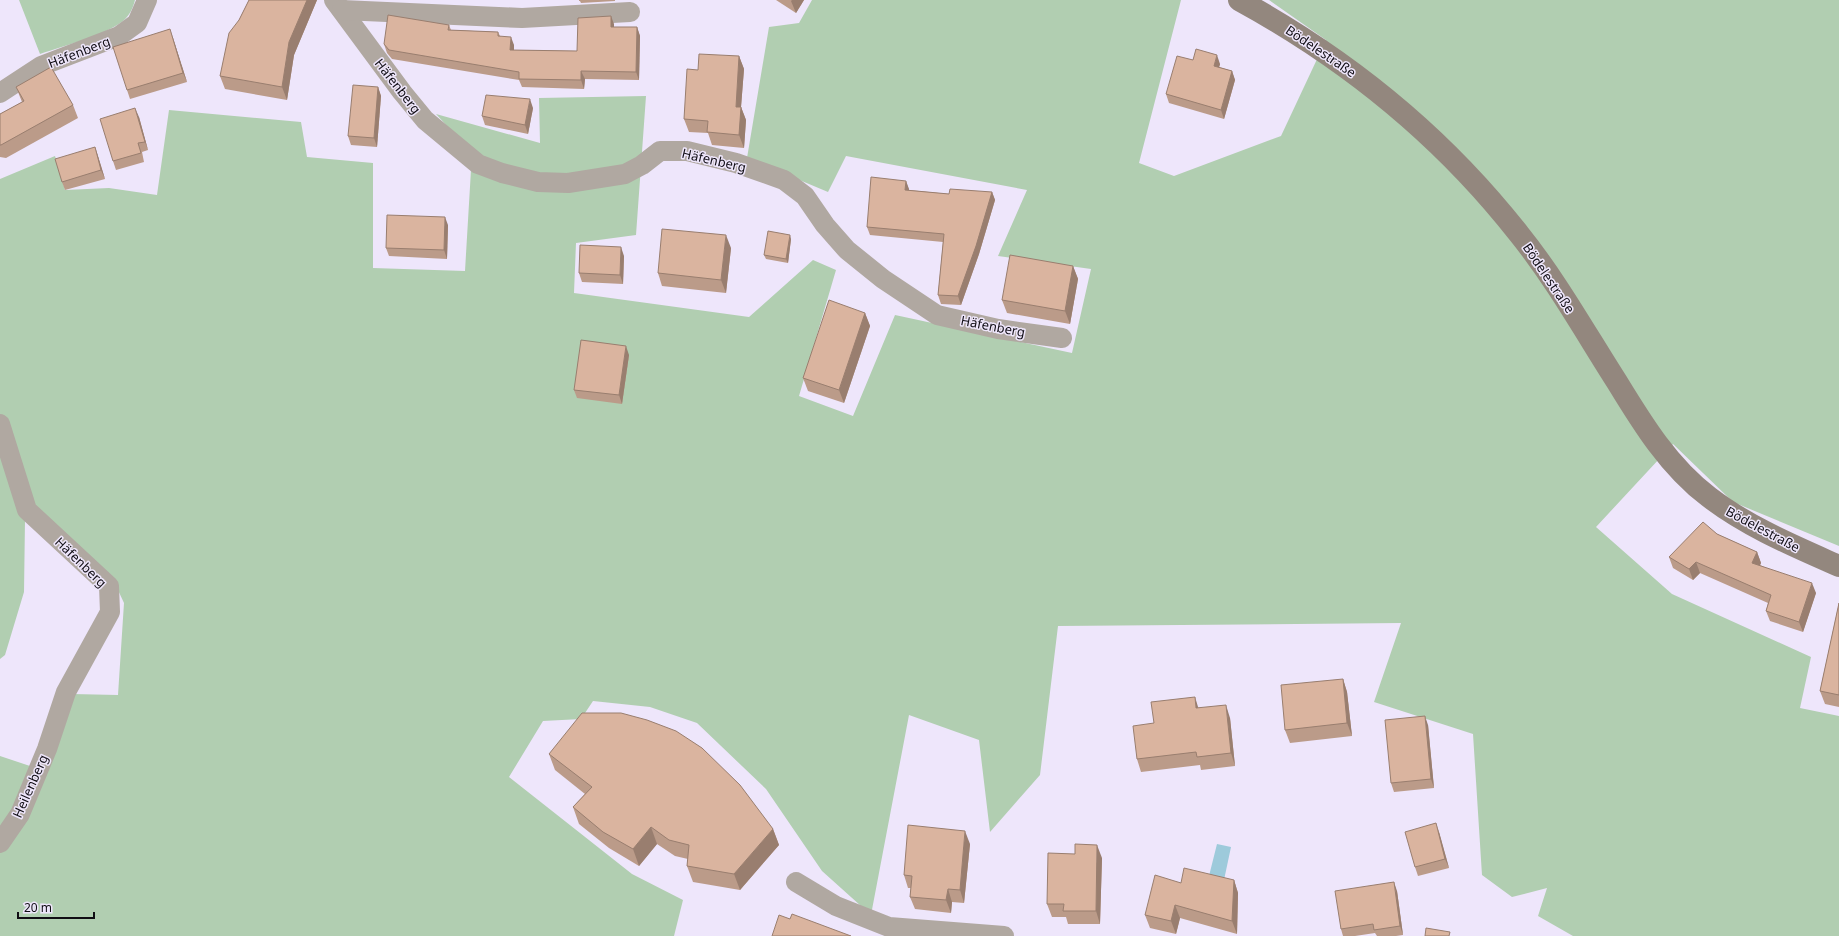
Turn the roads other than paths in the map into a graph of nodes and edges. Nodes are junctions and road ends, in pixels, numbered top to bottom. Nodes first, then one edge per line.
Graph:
1 (147, 0) edge
2 (1239, 0) edge
3 (338, 5) edge
4 (630, 12) dead end
5 (0, 93) edge
6 (1062, 338) dead end
7 (0, 424) edge
8 (1839, 566) edge
9 (47, 749) joint
10 (0, 843) edge
11 (796, 882) dead end
12 (1004, 936) edge

1 - 5 street, Häfenberg
2 - 8 main road, Bödelestraße
3 - 4 street, Häfenberg
3 - 6 street, Häfenberg
7 - 9 street, Häfenberg
9 - 10 street, Heilenberg
11 - 12 street

